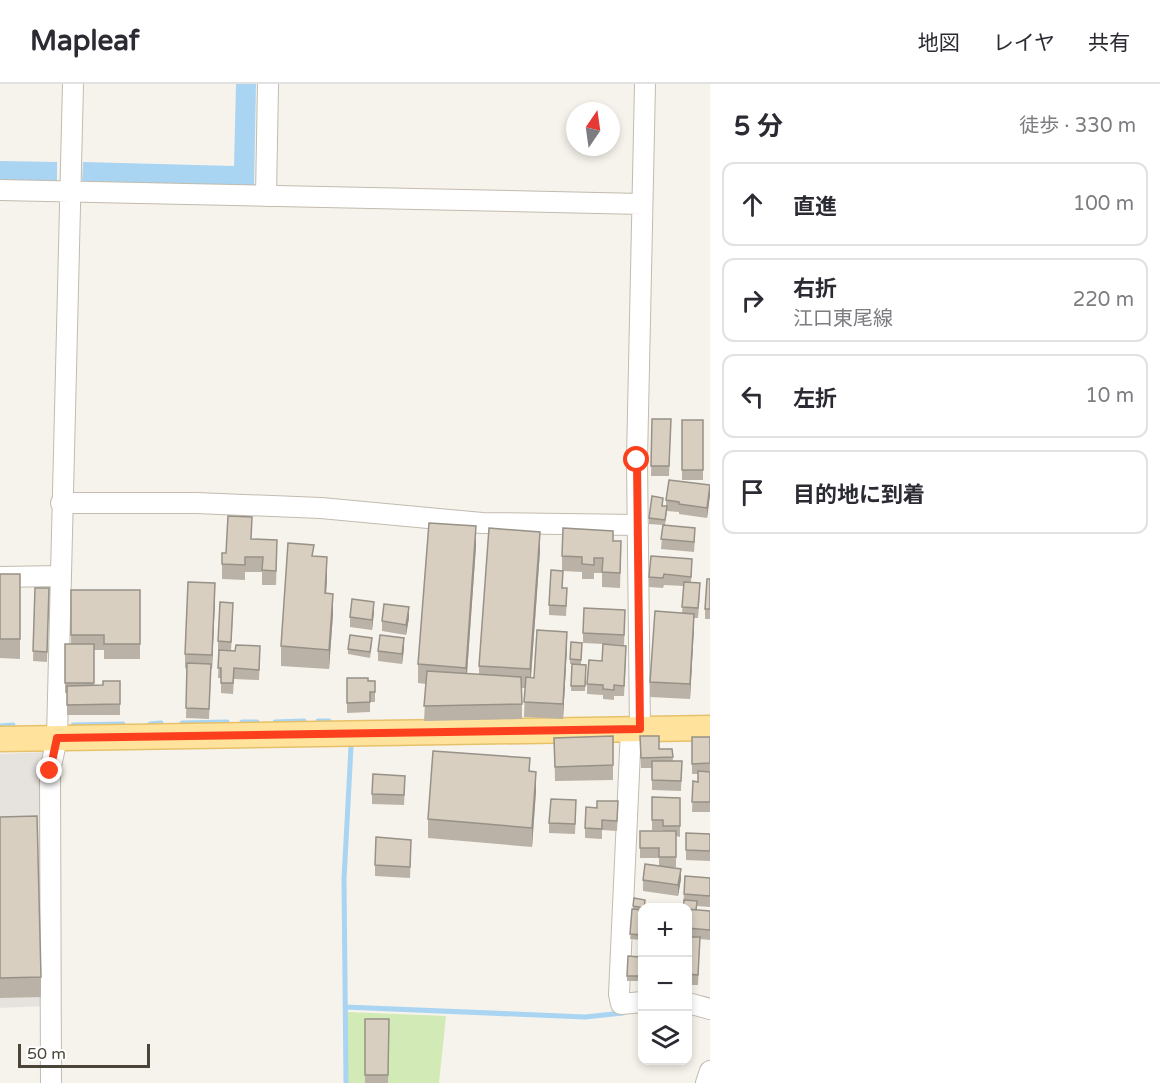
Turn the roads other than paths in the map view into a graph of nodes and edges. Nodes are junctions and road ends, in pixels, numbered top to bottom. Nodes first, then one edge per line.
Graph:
1 (73, 84) edge
2 (268, 84) edge
3 (645, 84) edge
4 (0, 190) edge
5 (70, 192) junction
6 (266, 196) junction
7 (642, 204) junction
8 (61, 503) junction
9 (638, 525) junction
10 (60, 576) junction
11 (0, 577) edge
12 (710, 728) edge
13 (636, 729) junction
14 (57, 738) junction
15 (0, 739) edge
16 (638, 1002) edge
17 (692, 1004) edge
18 (710, 1009) edge
19 (710, 1071) edge
20 (51, 1083) edge
21 (706, 1083) edge

1 - 5 street
2 - 6 street
3 - 7 street
4 - 5 street
5 - 6 street
5 - 8 street
6 - 7 street
7 - 9 street
8 - 9 street
8 - 10 street
9 - 13 street
10 - 11 street
10 - 14 street
12 - 13 main road
13 - 14 main road
13 - 16 street
14 - 15 main road
14 - 20 street
17 - 18 street
19 - 21 street

